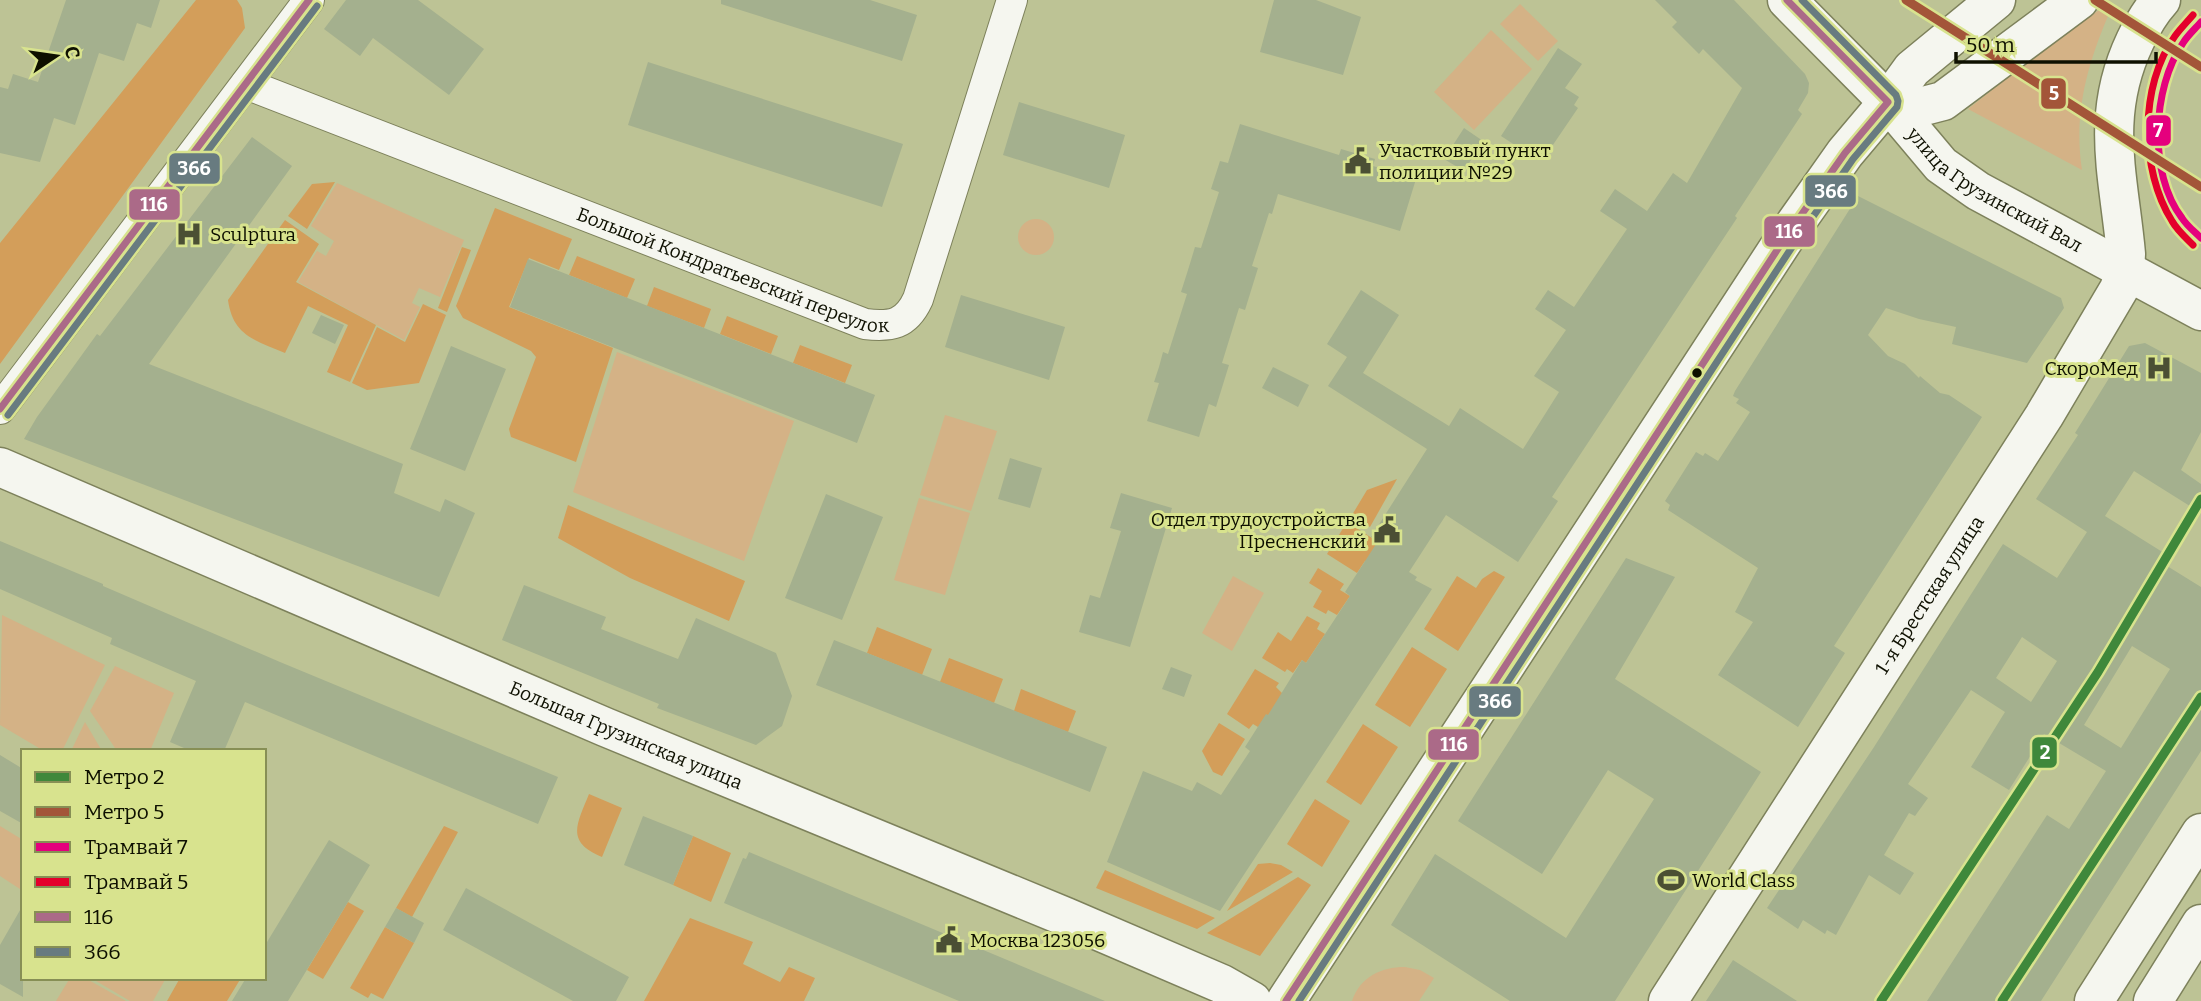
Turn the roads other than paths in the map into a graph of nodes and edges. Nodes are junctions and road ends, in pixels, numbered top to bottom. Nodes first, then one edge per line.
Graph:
1 (309, 0) edge
2 (1012, 0) edge
3 (1787, 0) edge
4 (1996, 0) edge
5 (2079, 0) edge
6 (2161, 0) edge
7 (246, 84) junction
8 (1888, 102) junction
9 (2125, 270) junction
10 (2201, 311) edge
11 (0, 409) edge
12 (0, 467) edge
13 (2201, 833) edge
14 (2201, 924) edge
15 (1252, 1001) edge
16 (1286, 1001) edge
17 (1668, 1001) edge
18 (2094, 1001) edge
19 (2154, 1001) edge

1 - 7 street
2 - 7 street, Большой Кондратьевский переулок
3 - 8 main road, улица Грузинский Вал
4 - 8 main road
5 - 8 main road
6 - 9 main road, 1-я Брестская улица
7 - 11 street
8 - 9 main road, улица Грузинский Вал
8 - 16 main road
9 - 10 main road, улица Грузинский Вал
9 - 17 main road, 1-я Брестская улица
12 - 15 main road, Большая Грузинская улица
13 - 18 main road
14 - 19 main road

